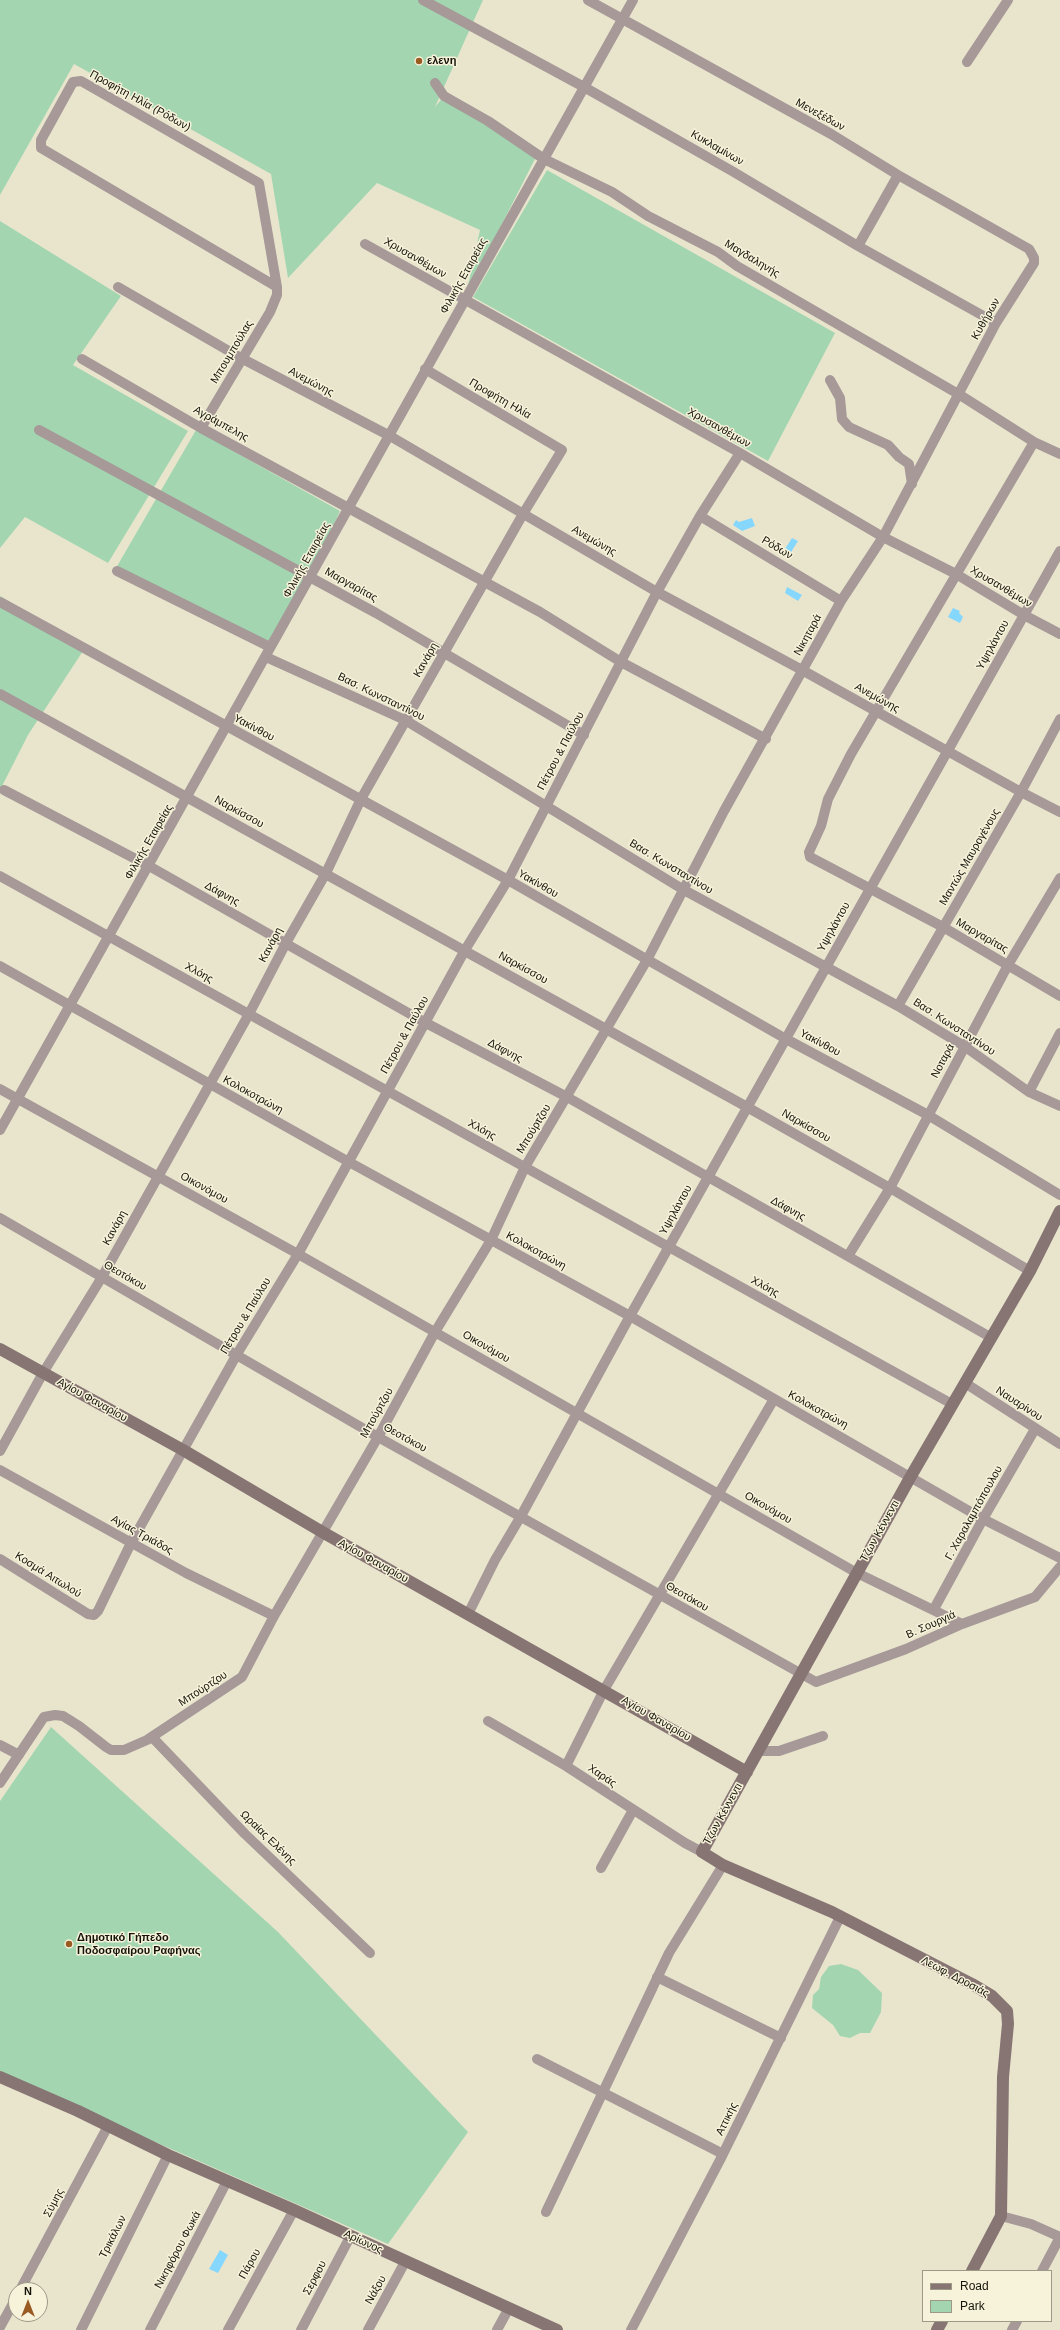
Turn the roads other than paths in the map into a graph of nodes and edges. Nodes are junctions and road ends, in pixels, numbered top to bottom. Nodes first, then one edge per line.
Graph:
1 (423, 0) edge
2 (588, 0) edge
3 (633, 0) edge
4 (1008, 0) edge
5 (622, 19) junction
6 (967, 62) dead end
7 (434, 83) dead end
8 (584, 87) junction
9 (544, 159) junction
10 (898, 175) junction
11 (365, 244) dead end
12 (858, 246) junction
13 (1034, 258) joint
14 (118, 286) dead end
15 (277, 288) junction
16 (464, 300) junction
17 (996, 323) junction
18 (241, 358) junction
19 (82, 359) dead end
20 (425, 369) junction
21 (830, 380) dead end
22 (960, 395) junction
23 (202, 428) junction
24 (39, 430) dead end
25 (390, 436) junction
26 (1034, 442) junction
27 (562, 450) joint
28 (740, 454) junction
29 (1060, 454) edge
30 (912, 484) junction
31 (348, 509) junction
32 (523, 514) junction
33 (700, 516) junction
34 (883, 536) junction
35 (1060, 551) edge
36 (117, 571) dead end
37 (956, 574) junction
38 (312, 577) junction
39 (484, 582) junction
40 (657, 592) junction
41 (841, 601) junction
42 (0, 602) edge
43 (1024, 615) junction
44 (1060, 634) edge
45 (270, 647) junction
46 (443, 653) junction
47 (266, 657) junction
48 (621, 662) junction
49 (802, 670) junction
50 (0, 694) edge
51 (877, 711) junction
52 (1060, 719) edge
53 (405, 720) junction
54 (226, 726) junction
55 (584, 735) junction
56 (766, 738) junction
57 (947, 752) junction
58 (4, 790) dead end
59 (1020, 792) junction
60 (188, 797) junction
61 (361, 799) junction
62 (547, 805) junction
63 (1060, 812) edge
64 (149, 866) junction
65 (326, 873) junction
66 (0, 876) edge
67 (1060, 878) edge
68 (508, 880) junction
69 (870, 889) junction
70 (684, 890) junction
71 (943, 927) junction
72 (109, 937) junction
73 (286, 943) junction
74 (465, 950) junction
75 (647, 960) junction
76 (1008, 965) junction
77 (0, 966) edge
78 (826, 966) junction
79 (1060, 996) edge
80 (70, 1004) junction
81 (898, 1006) junction
82 (249, 1014) junction
83 (426, 1023) junction
84 (608, 1029) junction
85 (1060, 1033) edge
86 (786, 1038) junction
87 (964, 1046) junction
88 (209, 1084) junction
89 (0, 1089) edge
90 (387, 1091) junction
91 (1028, 1092) junction
92 (567, 1097) junction
93 (18, 1099) junction
94 (1060, 1106) edge
95 (747, 1107) junction
96 (928, 1115) junction
97 (0, 1130) edge
98 (349, 1162) junction
99 (525, 1167) junction
100 (157, 1176) junction
101 (707, 1178) junction
102 (890, 1188) junction
103 (1060, 1195) edge
104 (1060, 1211) edge
105 (0, 1218) edge
106 (491, 1240) junction
107 (668, 1247) junction
108 (298, 1254) junction
109 (848, 1256) junction
110 (1030, 1271) junction
111 (102, 1276) junction
112 (630, 1316) junction
113 (435, 1332) junction
114 (992, 1338) junction
115 (0, 1349) edge
116 (237, 1354) junction
117 (43, 1373) junction
118 (965, 1383) junction
119 (774, 1399) junction
120 (952, 1404) junction
121 (576, 1412) junction
122 (1035, 1429) junction
123 (378, 1437) junction
124 (1060, 1444) edge
125 (183, 1450) junction
126 (0, 1451) edge
127 (0, 1470) edge
128 (911, 1476) junction
129 (718, 1493) junction
130 (521, 1516) junction
131 (983, 1519) junction
132 (324, 1533) junction
133 (131, 1543) junction
134 (1060, 1558) edge
135 (0, 1559) edge
136 (1060, 1567) edge
137 (857, 1573) junction
138 (658, 1594) junction
139 (934, 1609) junction
140 (83, 1612) joint
141 (468, 1614) junction
142 (274, 1616) junction
143 (962, 1624) junction
144 (800, 1675) junction
145 (604, 1690) junction
146 (488, 1721) dead end
147 (823, 1736) dead end
148 (152, 1737) junction
149 (0, 1745) edge
150 (759, 1751) junction
151 (19, 1755) junction
152 (566, 1766) junction
153 (747, 1772) junction
154 (0, 1783) edge
155 (632, 1810) junction
156 (702, 1852) junction
157 (723, 1865) junction
158 (601, 1868) dead end
159 (840, 1917) junction
160 (370, 1953) dead end
161 (657, 1977) junction
162 (781, 2038) junction
163 (537, 2059) dead end
164 (0, 2077) edge
165 (603, 2094) junction
166 (108, 2126) junction
167 (723, 2154) junction
168 (168, 2155) junction
169 (227, 2181) junction
170 (294, 2210) junction
171 (546, 2212) dead end
172 (1001, 2216) junction
173 (350, 2237) junction
174 (1060, 2237) edge
175 (405, 2262) junction
176 (973, 2270) edge
177 (1043, 2270) edge
178 (24, 2282) edge
179 (509, 2308) junction
180 (8, 2312) edge
181 (0, 2327) edge
182 (81, 2330) edge
183 (150, 2330) edge
184 (228, 2330) edge
185 (301, 2330) edge
186 (368, 2330) edge
187 (497, 2330) edge
188 (557, 2330) edge
189 (631, 2330) edge

1 - 8 street, Κυκλαμίνων
2 - 5 street, Μενεξέδων
3 - 5 street, Φιλικής Εταιρείας
4 - 6 street
5 - 8 street, Φιλικής Εταιρείας
5 - 10 street, Μενεξέδων
7 - 9 street, Μαγδαληνής
8 - 9 street, Φιλικής Εταιρείας
8 - 12 street, Κυκλαμίνων
9 - 16 street, Φιλικής Εταιρείας
9 - 22 street, Μαγδαληνής
10 - 12 street
10 - 13 street, Μενεξέδων
11 - 16 street, Χρυσανθέμων
12 - 17 street, Κυκλαμίνων
13 - 17 street, Κυθήρων
14 - 18 street, Ανεμώνης
15 - 15 street, Προφήτη Ηλία (Ρόδων)
15 - 18 street, Μπουμπούλας
16 - 20 street, Φιλικής Εταιρείας
16 - 28 street, Χρυσανθέμων
17 - 22 street, Κυθήρων
18 - 23 street, Μπουμπούλας
18 - 25 street, Ανεμώνης
19 - 23 street, Αγράμπελης
20 - 25 street, Φιλικής Εταιρείας
20 - 27 street, Προφήτη Ηλία
21 - 30 street
22 - 26 street, Μαγδαληνής
22 - 30 street, Νικηταρά
23 - 31 street, Αγράμπελης
24 - 38 street, Μαργαρίτας
25 - 31 street, Φιλικής Εταιρείας
25 - 32 street, Ανεμώνης
26 - 29 street, Μαγδαληνής
26 - 37 street
27 - 32 street, Κανάρη
28 - 33 street, Πέτρου & Παύλου
28 - 34 street, Χρυσανθέμων
30 - 34 street, Νικηταρά
31 - 38 street, Φιλικής Εταιρείας
31 - 39 street, Αγράμπελης
32 - 39 street, Κανάρη
32 - 40 street, Ανεμώνης
33 - 40 street, Πέτρου & Παύλου
33 - 41 street, Ρόδων
34 - 37 street, Χρυσανθέμων
34 - 41 street, Νικηταρά
35 - 43 street, Υψηλάντου
36 - 45 street
37 - 43 street, Χρυσανθέμων
37 - 51 street
38 - 45 street, Φιλικής Εταιρείας
38 - 46 street, Μαργαρίτας
39 - 46 street, Κανάρη
39 - 48 street, Αγράμπελης
40 - 48 street, Πέτρου & Παύλου
40 - 49 street, Ανεμώνης
41 - 49 street, Νικηταρά
42 - 54 street, Υακίνθου
43 - 44 street, Χρυσανθέμων
43 - 57 street, Υψηλάντου
45 - 47 street, Φιλικής Εταιρείας
46 - 53 street, Κανάρη
46 - 55 street, Μαργαρίτας
47 - 53 street, Βασ. Κωνσταντίνου
47 - 54 street, Φιλικής Εταιρείας
48 - 55 street, Πέτρου & Παύλου
48 - 56 street, Αγράμπελης
49 - 51 street, Ανεμώνης
49 - 56 street, Νικηταρά
50 - 60 street, Ναρκίσσου
51 - 57 street, Ανεμώνης
51 - 69 street, Μαργαρίτας
52 - 59 street, Μαντώς Μαυρογένους
53 - 61 street, Κανάρη
53 - 62 street, Βασ. Κωνσταντίνου
54 - 60 street, Φιλικής Εταιρείας
54 - 61 street, Υακίνθου
55 - 62 street, Πέτρου & Παύλου
56 - 70 street, Νικηταρά
57 - 59 street, Ανεμώνης
57 - 69 street, Υψηλάντου
58 - 64 street, Δάφνης
59 - 63 street, Ανεμώνης
59 - 71 street, Μαντώς Μαυρογένους
60 - 64 street, Φιλικής Εταιρείας
60 - 65 street, Ναρκίσσου
61 - 65 street, Κανάρη
61 - 68 street, Υακίνθου
62 - 68 street, Πέτρου & Παύλου
62 - 70 street, Βασ. Κωνσταντίνου
64 - 72 street, Φιλικής Εταιρείας
64 - 73 street, Δάφνης
65 - 73 street, Κανάρη
65 - 74 street, Ναρκίσσου
66 - 72 street, Χλόης
67 - 76 street, Νοταρά
68 - 74 street, Πέτρου & Παύλου
68 - 75 street, Υακίνθου
69 - 71 street, Μαργαρίτας
69 - 78 street, Υψηλάντου
70 - 75 street, Μπούρτζου
70 - 78 street, Βασ. Κωνσταντίνου
71 - 76 street, Μαργαρίτας
71 - 81 street, Μαντώς Μαυρογένους
72 - 80 street, Φιλικής Εταιρείας
72 - 82 street, Χλόης
73 - 82 street, Κανάρη
73 - 83 street, Δάφνης
74 - 83 street, Πέτρου & Παύλου
74 - 84 street, Ναρκίσσου
75 - 84 street, Μπούρτζου
75 - 86 street, Υακίνθου
76 - 79 street, Μαργαρίτας
76 - 87 street, Νοταρά
77 - 80 street, Κολοκοτρώνη
78 - 81 street, Βασ. Κωνσταντίνου
78 - 86 street, Υψηλάντου
80 - 88 street, Κολοκοτρώνη
80 - 93 street, Φιλικής Εταιρείας
81 - 87 street, Βασ. Κωνσταντίνου
82 - 88 street, Κανάρη
82 - 90 street, Χλόης
83 - 90 street, Πέτρου & Παύλου
83 - 92 street, Δάφνης
84 - 92 street, Μπούρτζου
84 - 95 street, Ναρκίσσου
85 - 91 street
86 - 95 street, Υψηλάντου
86 - 96 street, Υακίνθου
87 - 91 street, Βασ. Κωνσταντίνου
87 - 96 street, Νοταρά
88 - 98 street, Κολοκοτρώνη
88 - 100 street, Κανάρη
89 - 93 street, Οικονόμου
90 - 98 street, Πέτρου & Παύλου
90 - 99 street, Χλόης
91 - 94 street, Βασ. Κωνσταντίνου
92 - 99 street, Μπούρτζου
92 - 101 street, Δάφνης
93 - 97 street, Φιλικής Εταιρείας
93 - 100 street, Οικονόμου
95 - 101 street, Υψηλάντου
95 - 102 street, Ναρκίσσου
96 - 102 street, Νοταρά
96 - 103 street, Υακίνθου
98 - 106 street, Κολοκοτρώνη
98 - 108 street, Πέτρου & Παύλου
99 - 106 street, Μπούρτζου
99 - 107 street, Χλόης
100 - 108 street, Οικονόμου
100 - 111 street, Κανάρη
101 - 107 street, Υψηλάντου
101 - 109 street, Δάφνης
102 - 109 street, Νοταρά
102 - 110 street, Ναρκίσσου
104 - 110 street, Τζων Κέννεντι
105 - 111 street, Θεοτόκου
106 - 112 street, Κολοκοτρώνη
106 - 113 street, Μπούρτζου
107 - 112 street, Υψηλάντου
107 - 120 street, Χλόης
108 - 113 street, Οικονόμου
108 - 116 street, Πέτρου & Παύλου
109 - 114 street, Δάφνης
110 - 114 street, Τζων Κέννεντι
111 - 116 street, Θεοτόκου
111 - 117 street, Κανάρη
112 - 119 street, Κολοκοτρώνη
112 - 121 street, Υψηλάντου
113 - 121 street, Οικονόμου
113 - 123 street, Μπούρτζου
114 - 118 street, Τζων Κέννεντι
115 - 117 street, Αγίου Φαναρίου
116 - 123 street, Θεοτόκου
116 - 125 street, Πέτρου & Παύλου
117 - 125 street, Αγίου Φαναρίου
117 - 126 street, Κανάρη
118 - 120 street, Τζων Κέννεντι
118 - 122 street, Ναυαρίνου
119 - 128 street, Κολοκοτρώνη
119 - 129 street
120 - 128 street, Τζων Κέννεντι
121 - 129 street, Οικονόμου
121 - 130 street, Υψηλάντου
122 - 124 street, Ναυαρίνου
122 - 131 street, Γ. Χαραλαμπόπουλου
123 - 130 street, Θεοτόκου
123 - 132 street, Μπούρτζου
125 - 132 street, Αγίου Φαναρίου
125 - 133 street, Πέτρου & Παύλου
127 - 133 street, Αγίας Τριάδος
128 - 131 street, Κολοκοτρώνη
128 - 137 street, Τζων Κέννεντι
129 - 137 street, Οικονόμου
129 - 138 street
130 - 138 street, Θεοτόκου
130 - 141 street, Υψηλάντου
131 - 134 street, Κολοκοτρώνη
131 - 139 street, Γ. Χαραλαμπόπουλου
132 - 141 street, Αγίου Φαναρίου
132 - 142 street, Μπούρτζου
133 - 140 street, Πέτρου & Παύλου
133 - 142 street, Αγίας Τριάδος
135 - 140 street, Κοσμά Αιτωλού
136 - 143 street, Β. Σουργιά
137 - 139 street, Οικονόμου
137 - 144 street, Τζων Κέννεντι
138 - 144 street, Θεοτόκου
138 - 145 street
139 - 143 street, Οικονόμου
141 - 145 street, Αγίου Φαναρίου
142 - 148 street, Μπούρτζου
143 - 144 street, Β. Σουργιά
144 - 150 street, Τζων Κέννεντι
145 - 152 street
145 - 153 street, Αγίου Φαναρίου
146 - 152 street, Χαράς
147 - 150 street
148 - 151 street, Μπούρτζου
148 - 160 street, Ωραίας Ελένης
149 - 151 street
150 - 153 street, Τζων Κέννεντι
151 - 154 street, Μπούρτζου
152 - 155 street, Χαράς
153 - 156 street, Τζων Κέννεντι
155 - 156 street, Χαράς
155 - 158 street
156 - 157 street, Λεωφ. Δροσιάς
157 - 159 street, Λεωφ. Δροσιάς
157 - 161 street
159 - 162 street, Αττικής
159 - 172 street, Λεωφ. Δροσιάς
161 - 162 street
161 - 165 street
162 - 167 street, Αττικής
163 - 165 street
164 - 166 street, Αρίωνος
165 - 167 street
165 - 171 street
166 - 168 street, Αρίωνος
166 - 178 street, Σύμης
167 - 189 street, Αττικής
168 - 169 street, Αρίωνος
168 - 182 street, Τρικάλων
169 - 170 street, Αρίωνος
169 - 183 street, Νικηφόρου Φωκά
170 - 173 street, Αρίωνος
170 - 184 street, Πάρου
172 - 174 street
172 - 176 street, Λεωφ. Δροσιάς
173 - 175 street, Αρίωνος
173 - 185 street, Σερφου
174 - 177 street
175 - 179 street, Αρίωνος
175 - 186 street, Νάξου
179 - 187 street
179 - 188 street, Αρίωνος
180 - 181 street

